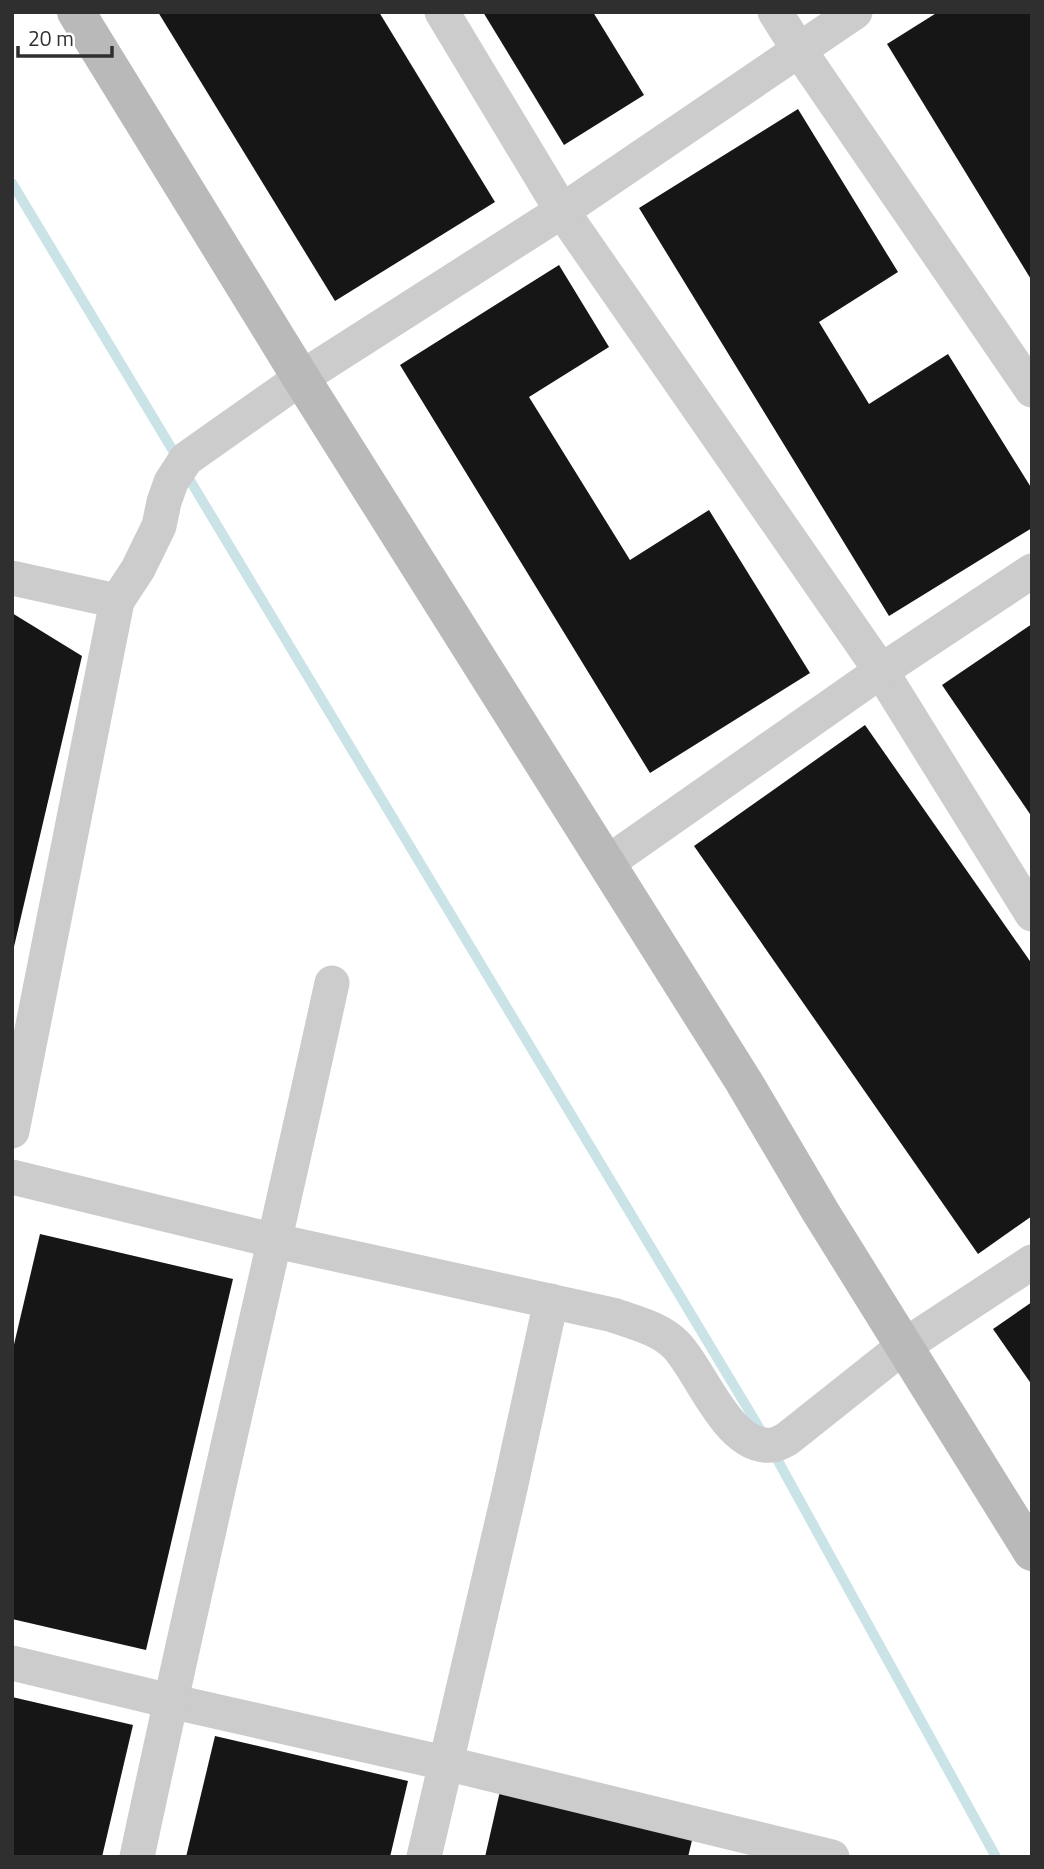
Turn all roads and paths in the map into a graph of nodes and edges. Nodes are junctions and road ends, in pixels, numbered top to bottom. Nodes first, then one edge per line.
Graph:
1 (76, 12) edge
2 (442, 12) edge
3 (775, 12) edge
4 (855, 12) edge
5 (799, 50) junction
6 (562, 211) junction
7 (301, 379) junction
8 (1032, 390) edge
9 (1032, 571) edge
10 (12, 578) edge
11 (117, 601) junction
12 (881, 671) junction
13 (607, 863) junction
14 (1032, 913) edge
15 (332, 983) dead end
16 (12, 1131) edge
17 (12, 1177) edge
18 (276, 1241) junction
19 (1032, 1262) edge
20 (551, 1301) junction
21 (904, 1346) junction
22 (1032, 1552) edge
23 (12, 1663) edge
24 (170, 1701) junction
25 (445, 1763) junction
26 (728, 1845) edge
27 (137, 1857) edge
28 (424, 1857) edge
29 (832, 1857) edge

1 - 7 main road
2 - 6 street
3 - 5 street
4 - 5 street
5 - 6 street
5 - 8 street
6 - 7 street
6 - 12 street
7 - 11 street
7 - 13 main road
9 - 12 street
10 - 11 street
11 - 16 street
12 - 13 street
12 - 14 street
13 - 21 main road
15 - 18 street
17 - 18 street
18 - 20 street
18 - 24 street
19 - 21 street
20 - 21 street
20 - 25 street
21 - 22 main road
23 - 24 street
24 - 25 street
24 - 27 street
25 - 26 street
25 - 28 street
26 - 29 street

